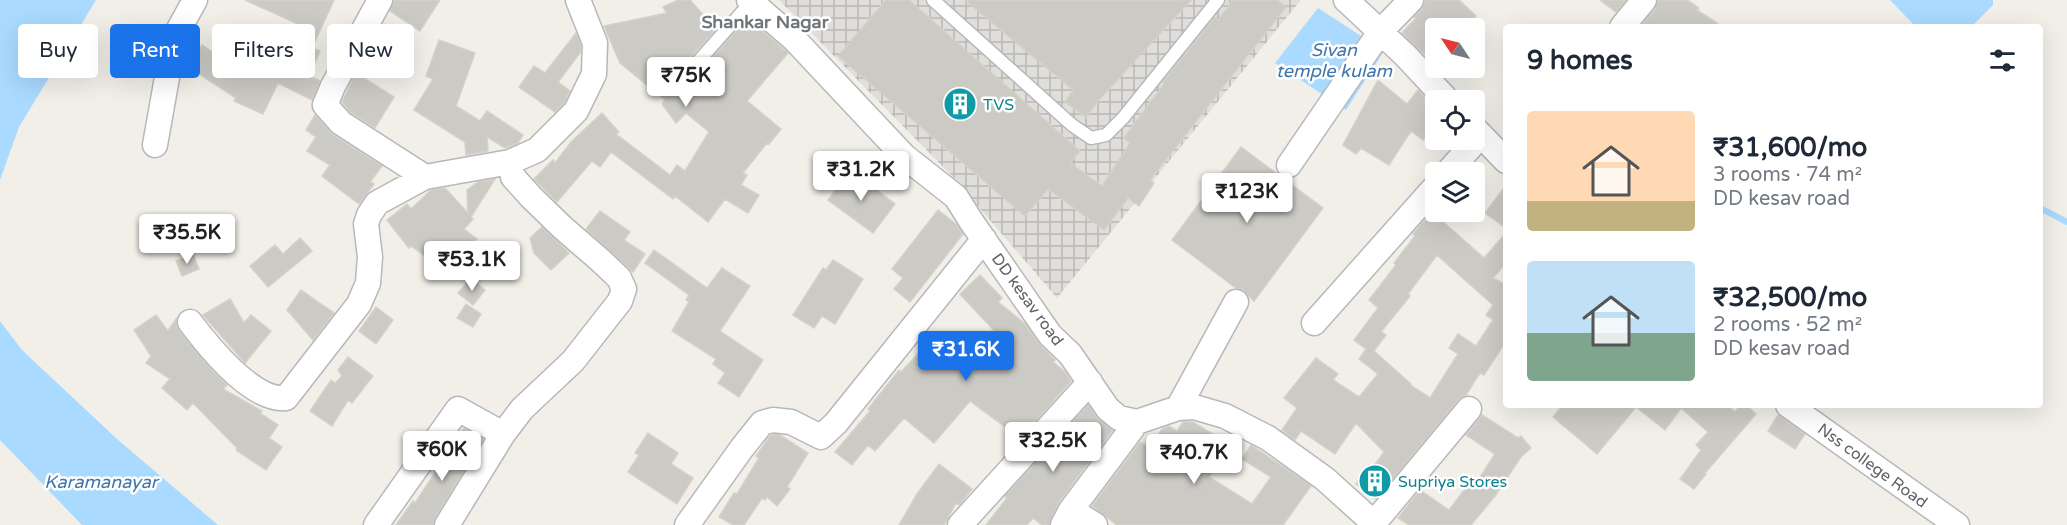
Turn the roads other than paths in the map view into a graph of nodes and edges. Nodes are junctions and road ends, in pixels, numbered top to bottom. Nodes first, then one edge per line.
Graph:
1 (195, 0) edge
2 (380, 0) edge
3 (578, 0) edge
4 (933, 0) edge
5 (1218, 0) edge
6 (1346, 0) edge
7 (1411, 0) edge
8 (1644, 0) edge
9 (750, 1) edge
10 (1624, 24) edge
11 (1380, 32) junction
12 (695, 65) dead end
13 (1438, 90) edge
14 (1485, 139) edge
15 (155, 145) dead end
16 (1503, 158) edge
17 (510, 162) junction
18 (1289, 165) dead end
19 (425, 177) junction
20 (1425, 198) edge
21 (984, 240) junction
22 (1236, 302) dead end
23 (190, 322) dead end
24 (1314, 323) dead end
25 (1090, 382) junction
26 (1178, 408) junction
27 (1792, 408) edge
28 (1469, 409) dead end
29 (1137, 422) junction
30 (503, 434) junction
31 (1067, 517) edge
32 (1375, 524) edge
33 (376, 525) edge
34 (447, 525) edge
35 (687, 525) edge
36 (960, 525) edge
37 (1095, 525) edge
38 (1956, 525) edge

1 - 15 street
2 - 19 street
3 - 17 street
4 - 5 lane
6 - 11 street
7 - 11 street
8 - 10 street
9 - 12 lane
9 - 21 street, DD kesav road
11 - 13 street
11 - 18 street
14 - 16 street
17 - 19 street
17 - 30 street
19 - 23 street
20 - 24 street
21 - 25 street, DD kesav road
21 - 35 street
22 - 26 street
25 - 29 street, DD kesav road
25 - 36 street
26 - 29 street
26 - 32 street
27 - 38 street, Nss college Road
28 - 32 street
29 - 31 street
30 - 33 street
30 - 34 street
31 - 37 street

